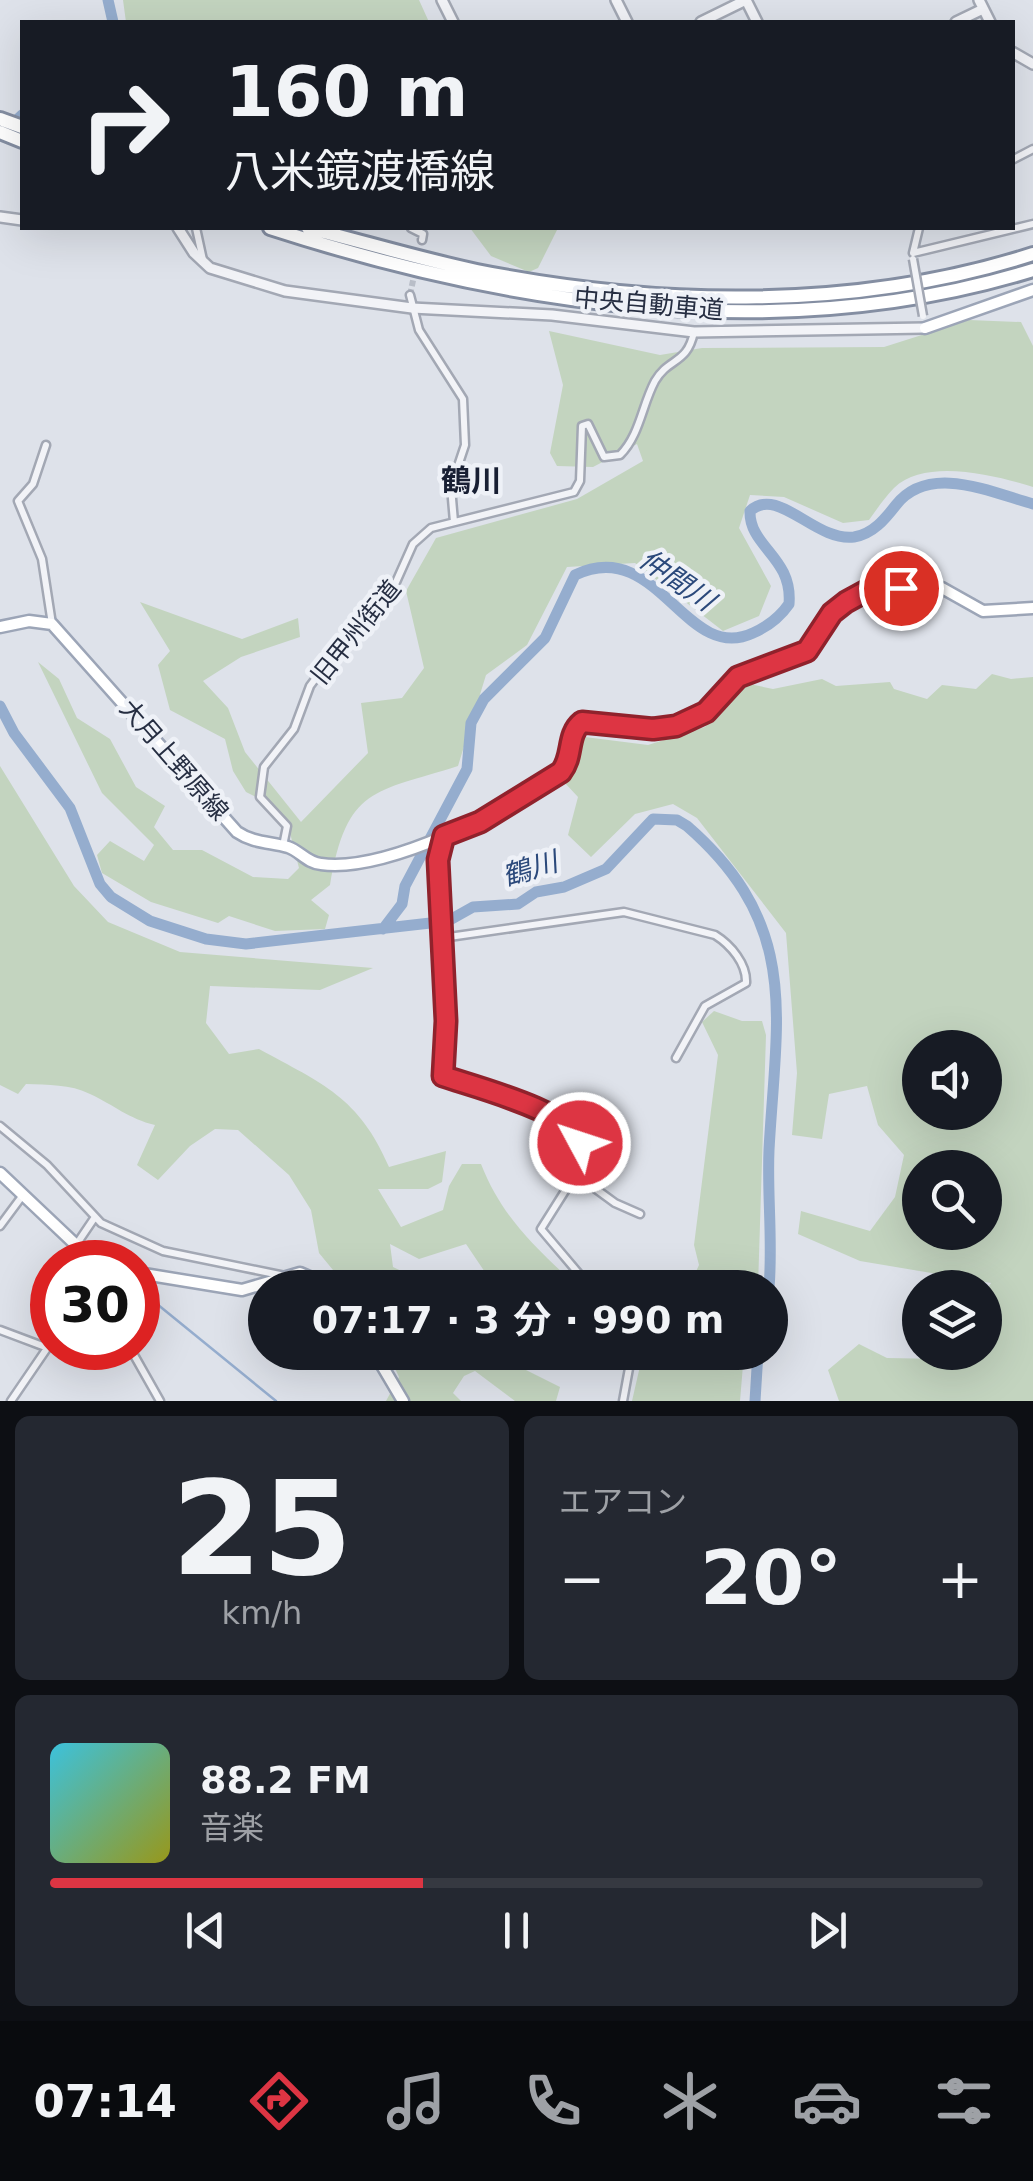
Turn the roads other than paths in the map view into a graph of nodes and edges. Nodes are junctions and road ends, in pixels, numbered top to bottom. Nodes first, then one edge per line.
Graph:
1 (746, 0) edge
2 (981, 4) edge
3 (705, 20) edge
4 (959, 20) edge
5 (1016, 55) edge
6 (1033, 64) edge
7 (179, 230) edge
8 (196, 230) edge
9 (277, 230) edge
10 (316, 230) edge
11 (415, 230) edge
12 (919, 230) edge
13 (1010, 230) edge
14 (422, 240) dead end
15 (1033, 254) edge
16 (913, 256) junction
17 (204, 264) junction
18 (1033, 270) edge
19 (1033, 290) edge
20 (410, 295) tunnel mouth
21 (412, 308) junction
22 (926, 328) junction
23 (694, 332) junction
24 (46, 445) dead end
25 (454, 522) junction
26 (1033, 608) edge
27 (52, 624) junction
28 (0, 627) edge
29 (441, 837) junction
30 (283, 846) junction
31 (442, 938) junction
32 (676, 1058) dead end
33 (0, 1126) edge
34 (0, 1172) edge
35 (574, 1173) junction
36 (22, 1195) junction
37 (640, 1214) dead end
38 (95, 1217) junction
39 (0, 1226) edge
40 (67, 1240) edge
41 (88, 1240) edge
42 (255, 1270) edge
43 (575, 1270) edge
44 (160, 1277) edge
45 (248, 1288) edge
46 (0, 1330) edge
47 (30, 1339) edge
48 (33, 1370) edge
49 (143, 1370) edge
50 (385, 1370) edge
51 (629, 1370) edge
52 (11, 1401) edge
53 (160, 1401) edge
54 (403, 1401) edge
55 (624, 1401) edge

1 - 3 street
2 - 4 street
5 - 6 street
7 - 17 street
8 - 17 street
9 - 18 highway, 中央自動車道
10 - 15 highway, 中央自動車道
11 - 14 street
12 - 16 street
13 - 16 street
16 - 22 street, bridge
17 - 21 street
19 - 22 main road
20 - 21 street
21 - 23 street
21 - 25 street
22 - 23 street
23 - 25 street, 旧甲州街道
24 - 27 street
25 - 30 street, 旧甲州街道
26 - 29 main road, 大月上野原線
27 - 28 main road
27 - 30 main road, 大月上野原線
29 - 30 main road, 大月上野原線
29 - 31 street
31 - 32 street
31 - 35 street
33 - 38 street
34 - 36 main road
35 - 37 street
35 - 43 street
36 - 39 street
36 - 40 main road
38 - 41 street
38 - 42 street
44 - 45 main road
46 - 47 street
48 - 52 street
49 - 53 street
50 - 54 main road
51 - 55 street

